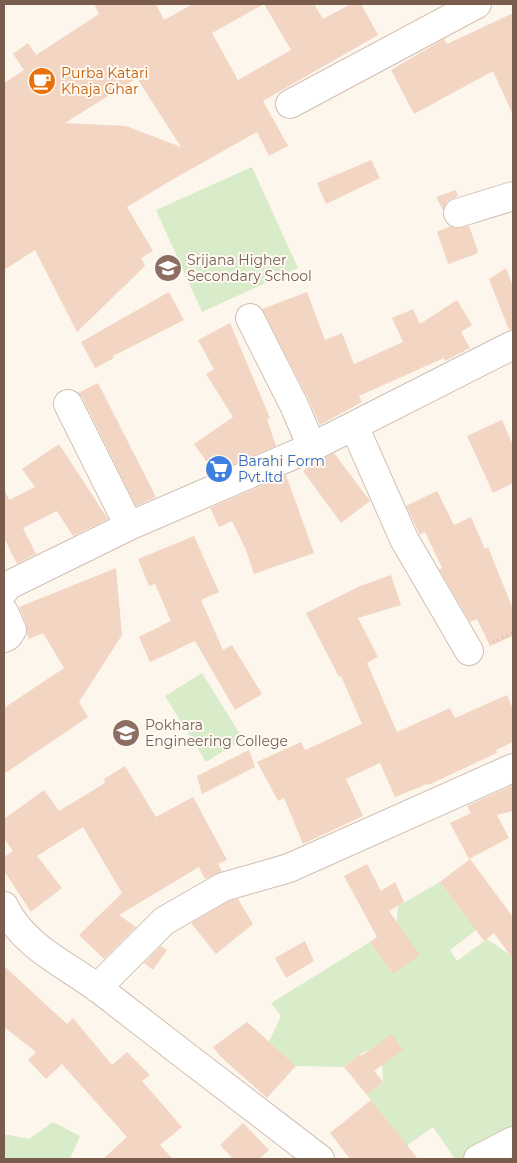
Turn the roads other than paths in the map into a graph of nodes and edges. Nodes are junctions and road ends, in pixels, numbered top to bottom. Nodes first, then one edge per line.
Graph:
1 (477, 4) edge
2 (290, 104) dead end
3 (513, 196) edge
4 (458, 213) dead end
5 (250, 318) dead end
6 (513, 345) edge
7 (68, 404) dead end
8 (354, 426) junction
9 (312, 447) junction
10 (129, 526) junction
11 (5, 592) edge
12 (4, 638) edge
13 (469, 652) dead end
14 (513, 768) edge
15 (4, 906) edge
16 (97, 988) junction
17 (513, 1141) edge
18 (303, 1154) edge
19 (478, 1159) edge

1 - 2 street
3 - 4 street
5 - 9 street
6 - 8 street
7 - 10 street
8 - 9 street
8 - 13 street
9 - 10 street
10 - 11 street
11 - 12 street
14 - 16 street
15 - 16 street
16 - 18 street
17 - 19 street

